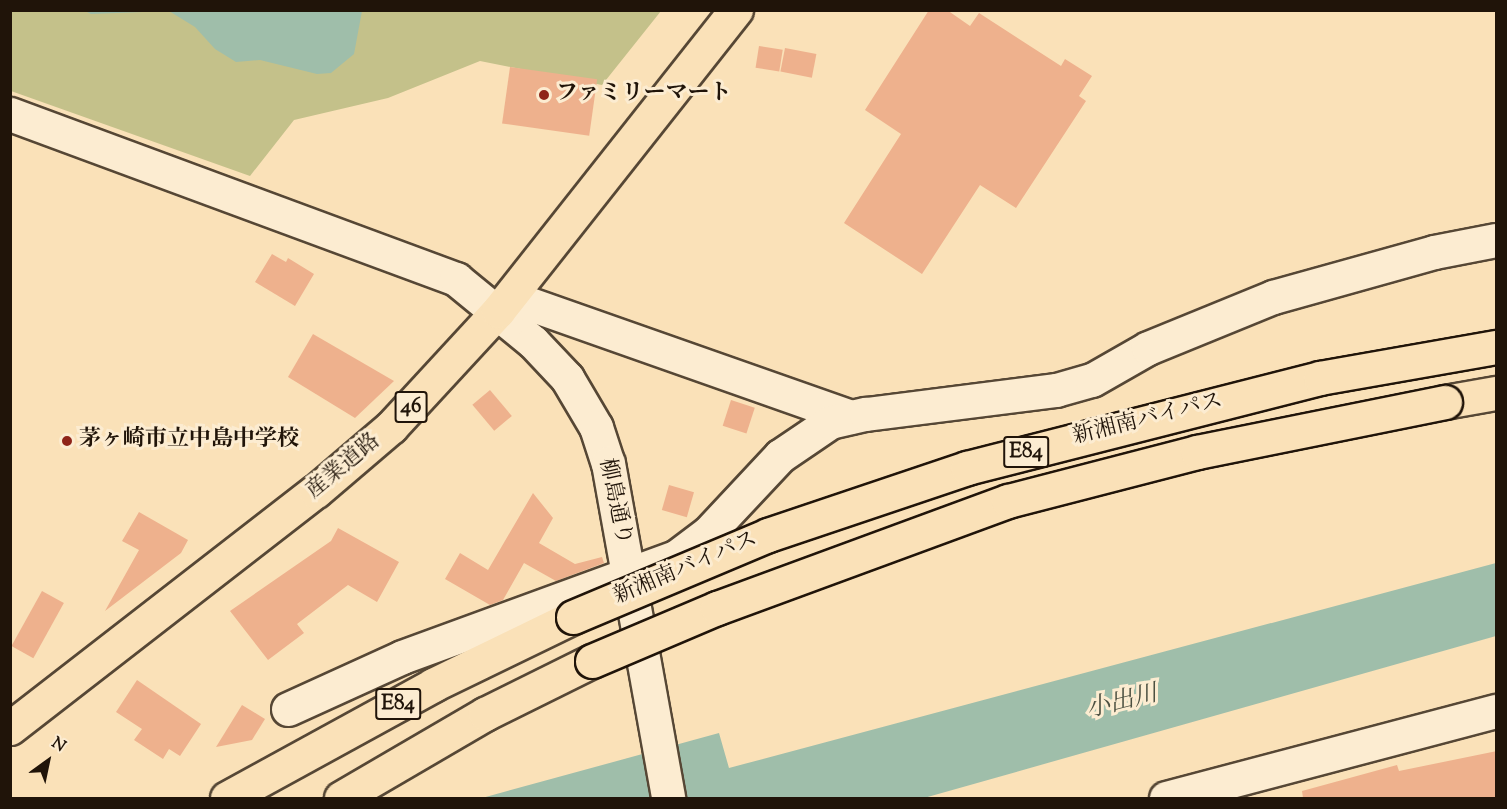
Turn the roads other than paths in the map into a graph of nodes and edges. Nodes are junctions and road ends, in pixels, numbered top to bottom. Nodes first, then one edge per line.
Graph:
1 (736, 10) edge
2 (10, 114) edge
3 (1497, 240) edge
4 (504, 304) junction
5 (1497, 346) edge
6 (1497, 393) edge
7 (850, 417) junction
8 (629, 577) junction
9 (288, 709) dead end
10 (1497, 711) edge
11 (10, 728) edge
12 (227, 798) edge
13 (340, 798) edge
14 (668, 798) edge
15 (1166, 798) edge

1 - 4 main road, 産業道路 / 46
2 - 4 street
3 - 7 street
4 - 7 street
4 - 8 street, 柳島通り
4 - 11 main road, 産業道路 / 46
5 - 12 main road, 新湘南バイパス / E84, bridge
6 - 13 main road, 新湘南バイパス / E84, bridge
7 - 8 street
8 - 9 street
8 - 14 street, 柳島通り
10 - 15 street

